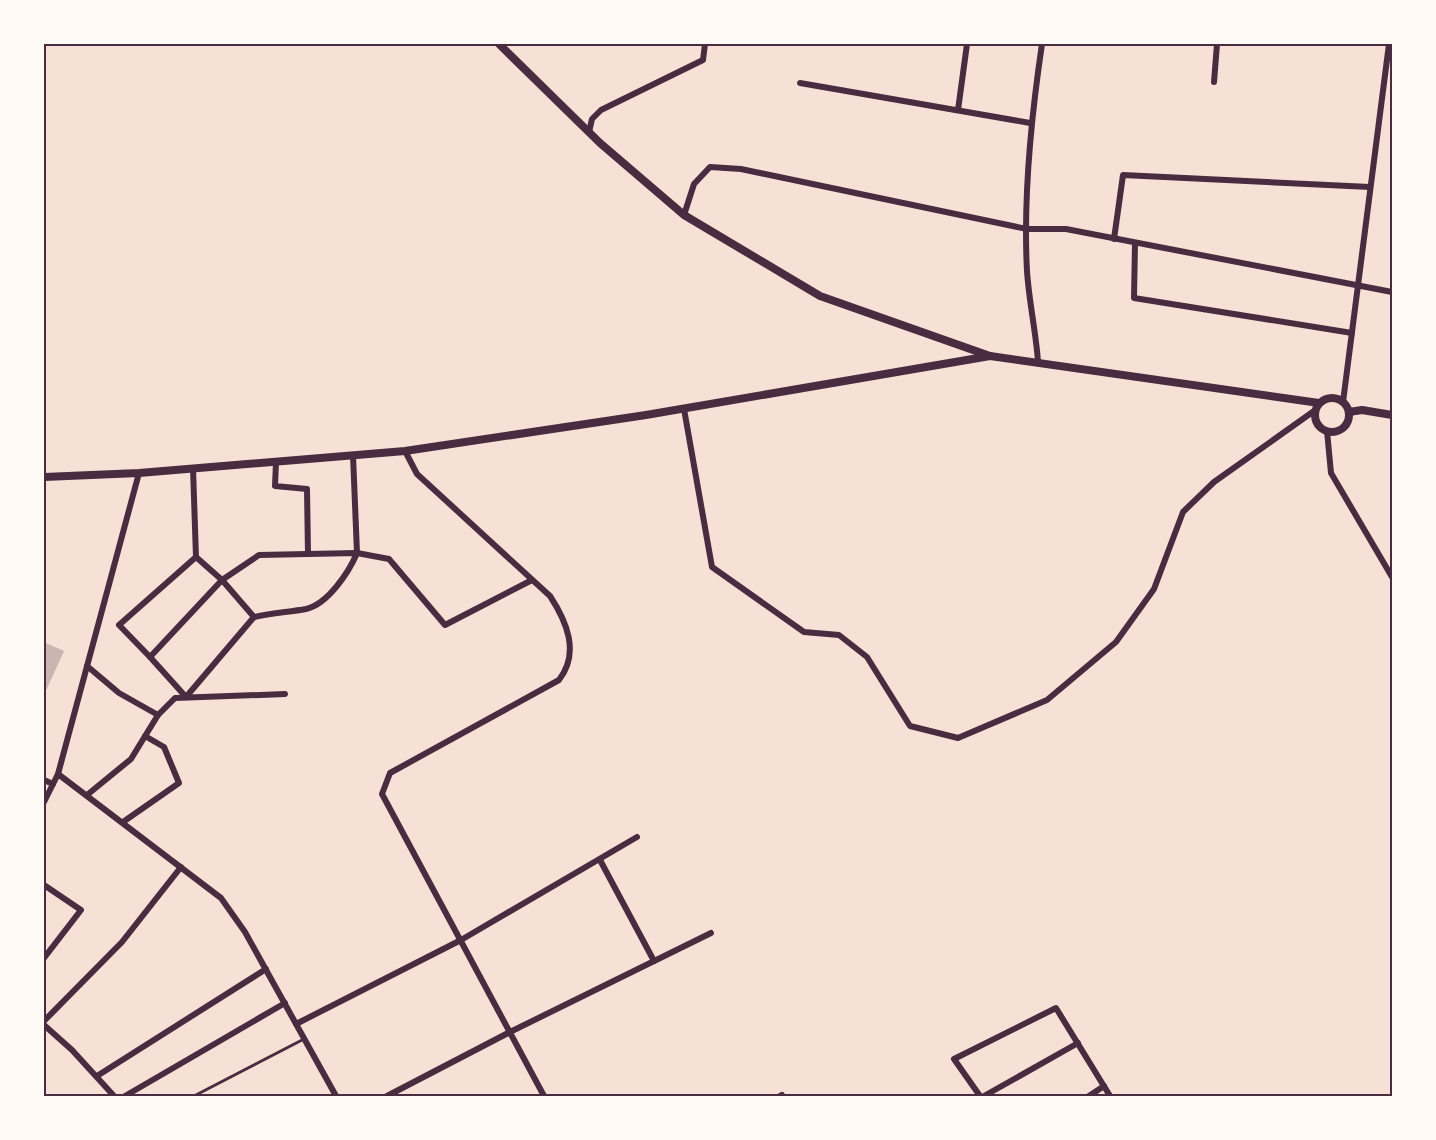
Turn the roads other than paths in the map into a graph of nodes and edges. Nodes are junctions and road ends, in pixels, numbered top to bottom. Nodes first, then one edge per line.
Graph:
1 (499, 44) edge
2 (705, 44) edge
3 (967, 44) edge
4 (1042, 44) edge
5 (1217, 44) edge
6 (1389, 44) edge
7 (1214, 82) dead end
8 (800, 83) dead end
9 (958, 110) junction
10 (1030, 123) junction
11 (588, 132) junction
12 (1370, 187) junction
13 (684, 215) junction
14 (1027, 229) junction
15 (1114, 239) junction
16 (1135, 243) junction
17 (1358, 286) junction
18 (1392, 292) edge
19 (1352, 333) junction
20 (990, 356) junction
21 (1038, 362) junction
22 (1343, 402) junction
23 (1316, 407) junction
24 (684, 409) junction
25 (1349, 412) junction
26 (1392, 415) edge
27 (1327, 431) junction
28 (405, 451) junction
29 (353, 455) junction
30 (276, 462) junction
31 (193, 468) junction
32 (139, 473) junction
33 (44, 477) edge
34 (357, 553) junction
35 (308, 554) junction
36 (196, 557) junction
37 (1392, 577) edge
38 (222, 580) junction
39 (532, 580) junction
40 (254, 617) junction
41 (150, 657) junction
42 (87, 666) junction
43 (285, 694) dead end
44 (186, 698) junction
45 (158, 715) junction
46 (145, 736) junction
47 (58, 774) junction
48 (44, 780) edge
49 (53, 784) junction
50 (87, 795) junction
51 (44, 802) edge
52 (123, 822) junction
53 (637, 837) dead end
54 (600, 860) junction
55 (181, 867) junction
56 (44, 885) edge
57 (711, 933) dead end
58 (461, 940) junction
59 (44, 958) edge
60 (654, 961) junction
61 (266, 969) junction
62 (285, 1004) junction
63 (44, 1023) edge
64 (296, 1024) junction
65 (510, 1032) junction
66 (304, 1039) junction
67 (1078, 1043) junction
68 (97, 1076) junction
69 (1104, 1086) junction
70 (114, 1096) edge
71 (125, 1096) edge
72 (194, 1096) edge
73 (336, 1096) edge
74 (387, 1096) edge
75 (544, 1096) edge
76 (982, 1096) edge
77 (1089, 1096) edge
78 (1110, 1096) edge

1 - 11 street
2 - 11 street
3 - 9 street
4 - 10 street
5 - 7 street
6 - 12 street
8 - 9 street
9 - 10 street
10 - 14 street
11 - 13 street
12 - 15 street
12 - 17 street
13 - 14 street
13 - 20 street
14 - 15 street
14 - 21 street
15 - 16 street
16 - 17 street
16 - 19 street
17 - 18 street
17 - 19 street
19 - 22 street
20 - 21 street
20 - 24 street
21 - 23 street
22 - 23 street
22 - 25 street
23 - 24 street
23 - 27 street
24 - 28 street
25 - 26 street
25 - 27 street
27 - 37 street
28 - 29 street
28 - 39 street
29 - 30 street
29 - 34 street
30 - 31 street
30 - 35 street
31 - 32 street
31 - 36 street
32 - 33 street
32 - 42 street
34 - 35 street
34 - 39 street
34 - 40 street
35 - 38 street
36 - 38 street
36 - 41 street
38 - 40 street
38 - 41 street
39 - 58 street
40 - 44 street
41 - 44 street
42 - 45 street
42 - 47 street
43 - 44 street
44 - 45 street
45 - 46 street
46 - 50 street
46 - 52 street
47 - 49 street
47 - 50 street
48 - 49 street
49 - 51 street
50 - 52 street
52 - 55 street
53 - 54 street
54 - 58 street
54 - 60 street
55 - 61 street
55 - 63 street
56 - 59 street
57 - 60 street
58 - 64 street
58 - 65 street
60 - 65 street
61 - 62 street
61 - 68 street
62 - 64 street
62 - 71 street
63 - 68 street
64 - 66 street
65 - 74 street
65 - 75 street
66 - 72 lane
66 - 73 street
67 - 69 street
67 - 76 street
67 - 76 street
68 - 70 street
69 - 77 street
69 - 78 street

